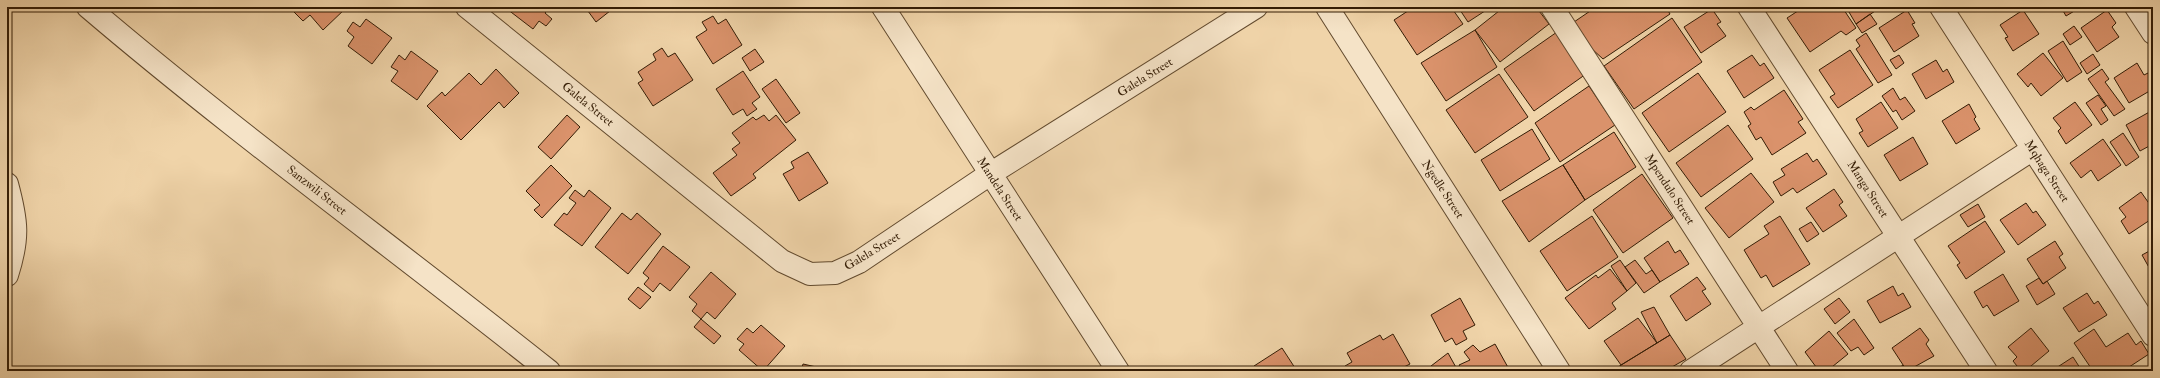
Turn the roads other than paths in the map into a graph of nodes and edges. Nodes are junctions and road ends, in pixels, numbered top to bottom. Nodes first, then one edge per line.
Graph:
1 (88, 7) edge
2 (467, 7) edge
3 (883, 7) edge
4 (1256, 7) edge
5 (1327, 7) edge
6 (1552, 7) edge
7 (1750, 7) edge
8 (1941, 7) edge
9 (2136, 7) edge
10 (2153, 33) edge
11 (2033, 149) junction
12 (990, 174) junction
13 (7, 184) edge
14 (1898, 236) junction
15 (7, 274) edge
16 (1759, 328) junction
17 (2153, 335) edge
18 (549, 371) edge
19 (1118, 371) edge
20 (1559, 371) edge
21 (1691, 371) edge
22 (1787, 371) edge
23 (1986, 371) edge

1 - 18 street, Sanzwili Street
2 - 12 street, Galela Street
3 - 12 street, Mandela Street
4 - 12 street, Galela Street
5 - 20 street, Ngedle Street
6 - 16 street, Mpendulo Street
7 - 14 street, Manga Street
8 - 11 street, Mqhaga Street
9 - 10 street
11 - 14 street
11 - 17 street, Mqhaga Street
12 - 19 street, Mandela Street
13 - 15 street
14 - 16 street
14 - 23 street, Manga Street
16 - 21 street
16 - 22 street, Mpendulo Street

